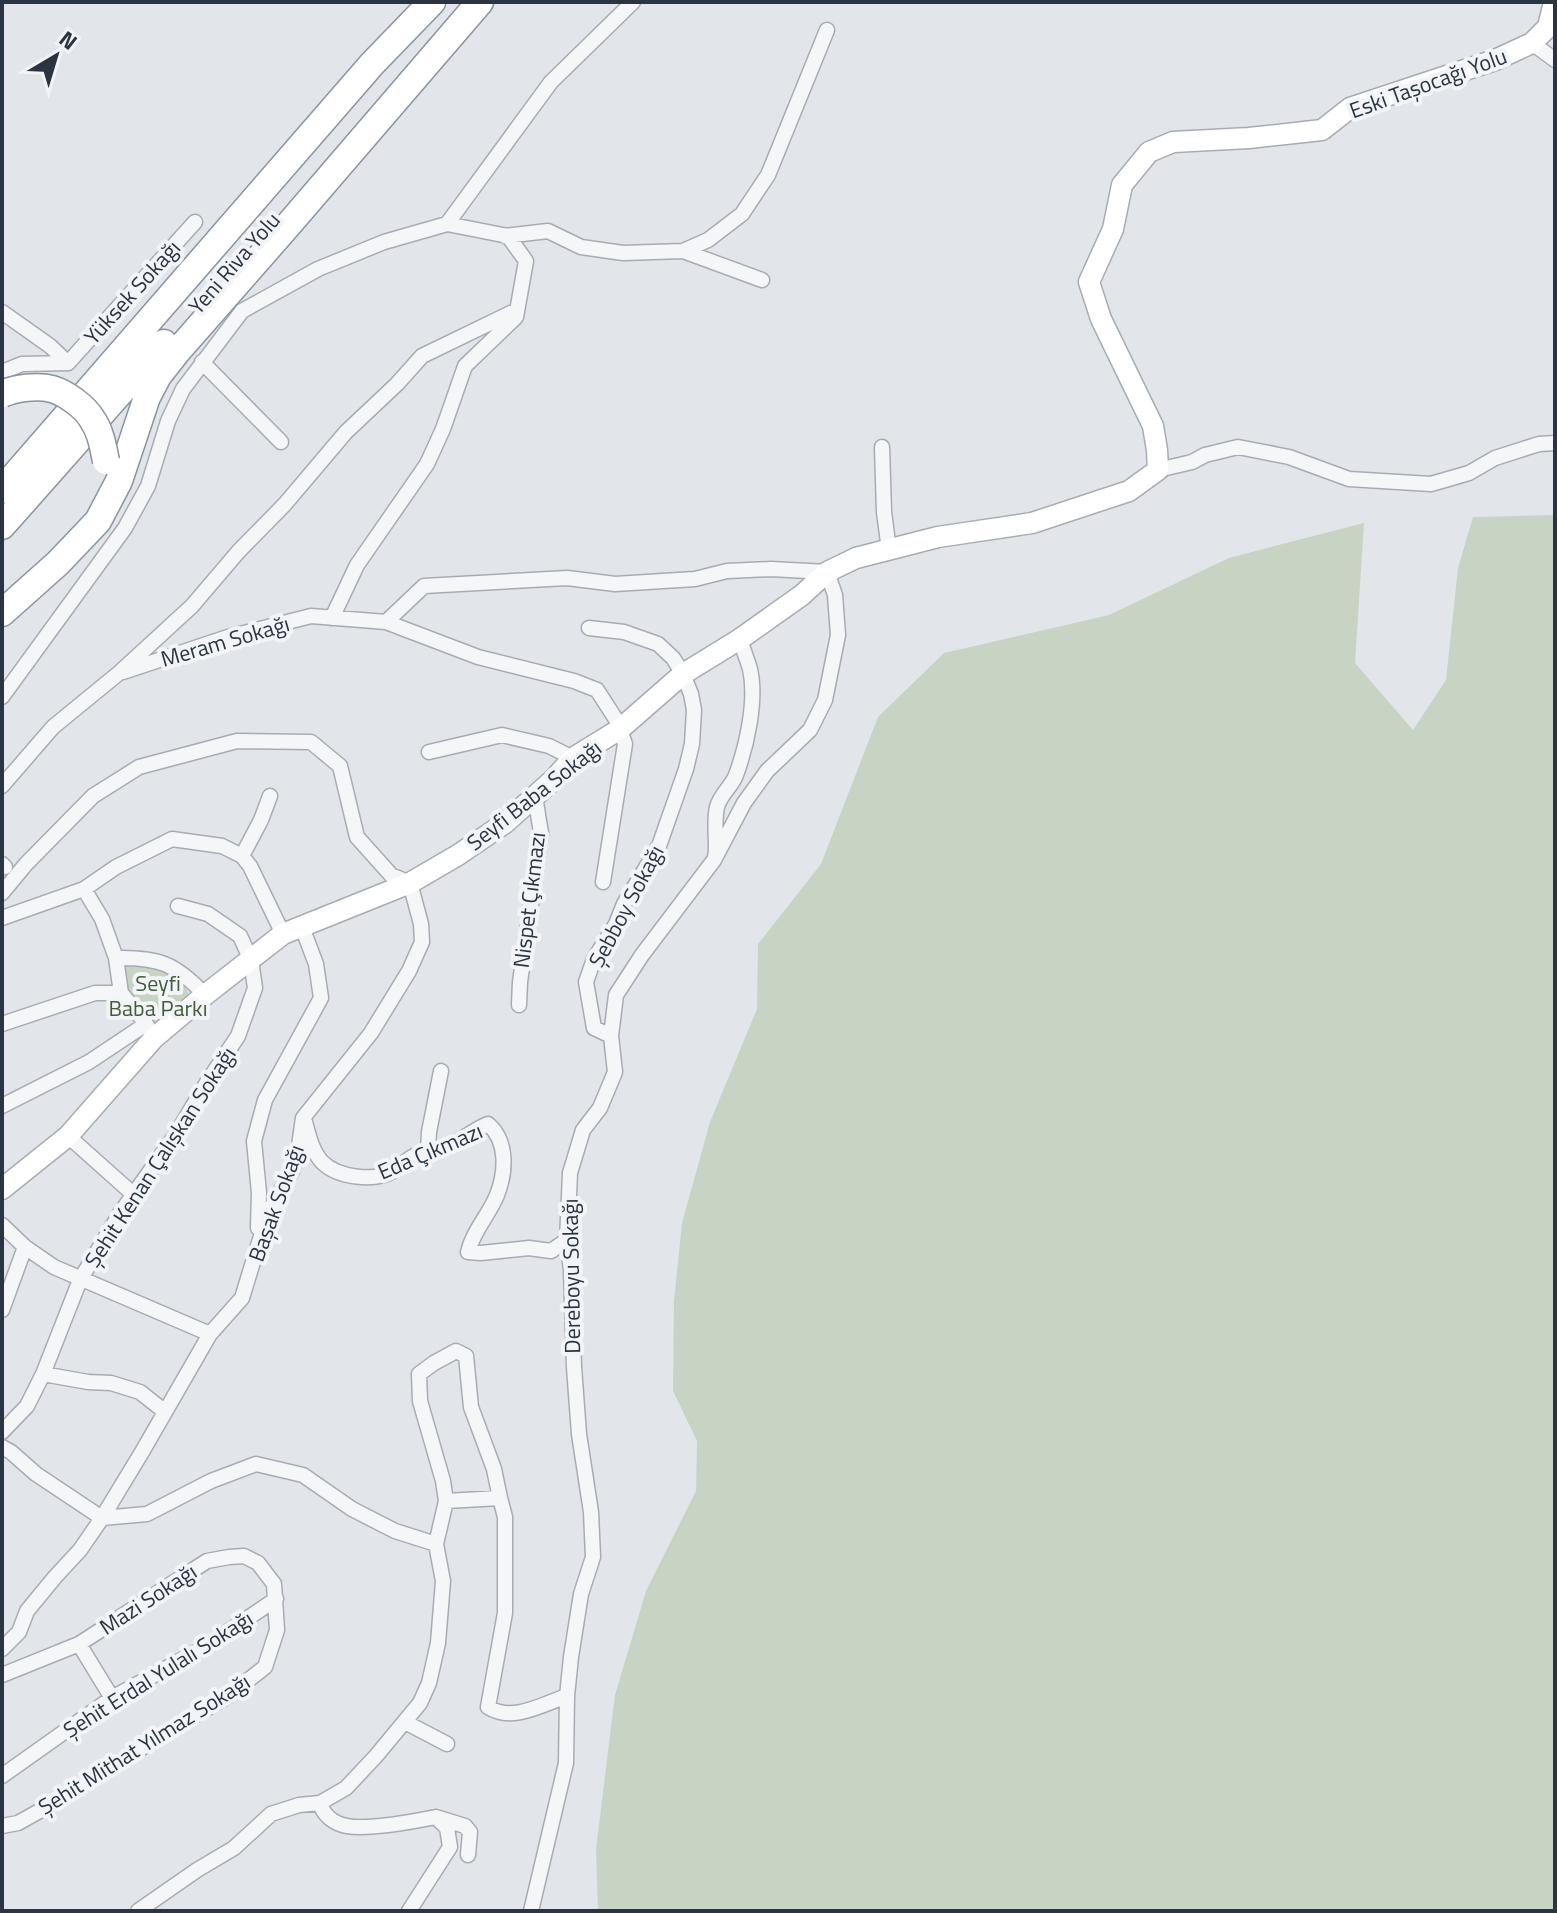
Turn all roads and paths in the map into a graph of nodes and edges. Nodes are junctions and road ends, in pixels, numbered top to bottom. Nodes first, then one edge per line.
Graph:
1 (432, 2) edge
2 (468, 2) edge
3 (480, 2) edge
4 (633, 2) edge
5 (1554, 2) edge
6 (827, 30) dead end
7 (1532, 43) junction
8 (1555, 60) edge
9 (195, 222) dead end
10 (447, 224) junction
11 (505, 236) junction
12 (683, 251) junction
13 (762, 280) dead end
14 (517, 310) junction
15 (2, 312) edge
16 (202, 362) junction
17 (68, 363) junction
18 (2, 372) edge
19 (2, 394) edge
20 (281, 442) dead end
21 (1555, 443) edge
22 (882, 447) dead end
23 (106, 461) junction
24 (1158, 470) junction
25 (2, 490) edge
26 (98, 521) junction
27 (2, 526) edge
28 (889, 550) junction
29 (827, 572) junction
30 (2, 591) edge
31 (2, 613) edge
32 (332, 618) junction
33 (386, 622) junction
34 (589, 628) dead end
35 (740, 639) junction
36 (119, 673) junction
37 (683, 674) junction
38 (2, 697) edge
39 (620, 729) junction
40 (429, 752) dead end
41 (573, 758) junction
42 (2, 786) edge
43 (270, 796) dead end
44 (535, 796) junction
45 (242, 856) junction
46 (714, 860) junction
47 (603, 882) dead end
48 (410, 883) junction
49 (84, 889) junction
50 (2, 893) edge
51 (178, 906) dead end
52 (2, 918) edge
53 (293, 930) junction
54 (116, 958) junction
55 (251, 960) junction
56 (121, 993) junction
57 (205, 995) junction
58 (519, 1005) dead end
59 (2, 1024) edge
60 (150, 1031) junction
61 (611, 1036) junction
62 (441, 1071) dead end
63 (2, 1106) edge
64 (304, 1119) junction
65 (68, 1136) junction
66 (428, 1150) junction
67 (2, 1189) edge
68 (133, 1194) junction
69 (2, 1225) edge
70 (567, 1240) junction
71 (25, 1247) junction
72 (258, 1249) junction
73 (80, 1280) junction
74 (2, 1310) edge
75 (210, 1334) junction
76 (43, 1374) junction
77 (164, 1411) junction
78 (2, 1432) edge
79 (2, 1447) edge
80 (500, 1498) junction
81 (446, 1501) junction
82 (102, 1518) junction
83 (436, 1544) junction
84 (276, 1599) junction
85 (79, 1644) junction
86 (2, 1649) edge
87 (2, 1675) edge
88 (567, 1696) junction
89 (112, 1698) junction
90 (405, 1722) junction
91 (447, 1744) dead end
92 (2, 1776) edge
93 (320, 1803) junction
94 (436, 1817) junction
95 (2, 1826) edge
96 (468, 1855) dead end
97 (138, 1911) edge
98 (409, 1911) edge
99 (531, 1911) edge

1 - 25 highway, Yeni Riva Yolu
2 - 27 highway, Yeni Riva Yolu
3 - 26 highway
4 - 10 street
5 - 7 street, Eski Taşocağı Yolu
6 - 12 street
7 - 8 street
7 - 24 street, Eski Taşocağı Yolu
9 - 17 street, Yüksek Sokağı
10 - 11 street
10 - 16 street
11 - 12 street
11 - 14 street
12 - 13 street
14 - 32 street
14 - 36 street
15 - 17 street
16 - 20 street
16 - 38 street
17 - 18 street
19 - 23 highway, bridge
21 - 24 street
22 - 28 street
23 - 26 highway
23 - 30 highway
24 - 28 street, Seyfi Baba Sokağı
26 - 31 highway
28 - 29 street, Seyfi Baba Sokağı
29 - 33 street
29 - 35 street, Seyfi Baba Sokağı
29 - 46 street, Dereboyu Sokağı
32 - 33 street, Meram Sokağı
32 - 36 street, Meram Sokağı
33 - 39 street, Meram Sokağı
34 - 37 street
35 - 37 street, Seyfi Baba Sokağı
35 - 46 street
36 - 42 street
37 - 39 street, Seyfi Baba Sokağı
37 - 61 street, Şebboy Sokağı
39 - 41 street, Seyfi Baba Sokağı
39 - 47 street
40 - 41 street
41 - 44 street, Seyfi Baba Sokağı
43 - 45 street
44 - 48 street, Seyfi Baba Sokağı
44 - 58 street, Nispet Çıkmazı
45 - 49 street
45 - 53 street
46 - 61 street, Dereboyu Sokağı
48 - 50 street
48 - 53 street, Seyfi Baba Sokağı
48 - 64 street, Başak Sokağı
49 - 52 street
49 - 54 street
51 - 55 street
53 - 55 street, Seyfi Baba Sokağı
53 - 72 street
54 - 56 street
54 - 57 street
55 - 57 street, Seyfi Baba Sokağı
55 - 68 street, Şehit Kenan Çalışkan Sokağı
56 - 59 street
56 - 60 street
57 - 60 street, Seyfi Baba Sokağı
60 - 63 street
60 - 65 street, Seyfi Baba Sokağı
61 - 70 street, Dereboyu Sokağı
62 - 66 street
64 - 66 street, Eda Çıkmazı
64 - 72 street, Başak Sokağı
65 - 67 street, Seyfi Baba Sokağı
65 - 68 street
66 - 70 street, Eda Çıkmazı
68 - 73 street, Şehit Kenan Çalışkan Sokağı
69 - 71 street
70 - 88 street, Dereboyu Sokağı
71 - 73 street
71 - 74 street
72 - 75 street, Başak Sokağı
73 - 75 street
73 - 76 street, Şehit Kenan Çalışkan Sokağı
75 - 77 street, Başak Sokağı
76 - 77 street
76 - 78 street, Şehit Kenan Çalışkan Sokağı
77 - 82 street, Başak Sokağı
79 - 82 street
80 - 81 street
80 - 81 street
80 - 88 street
81 - 83 street
82 - 83 street
82 - 86 street, Başak Sokağı
83 - 90 street
84 - 85 street, Mazi Sokağı
84 - 89 street, Şehit Erdal Yulalı Sokağı
84 - 95 street, Şehit Mithat Yılmaz Sokağı
85 - 87 street, Mazi Sokağı
85 - 89 street
88 - 99 street, Dereboyu Sokağı
89 - 92 street, Şehit Erdal Yulalı Sokağı
90 - 91 street
90 - 93 street
93 - 94 street
93 - 97 street
94 - 96 street
94 - 98 street

